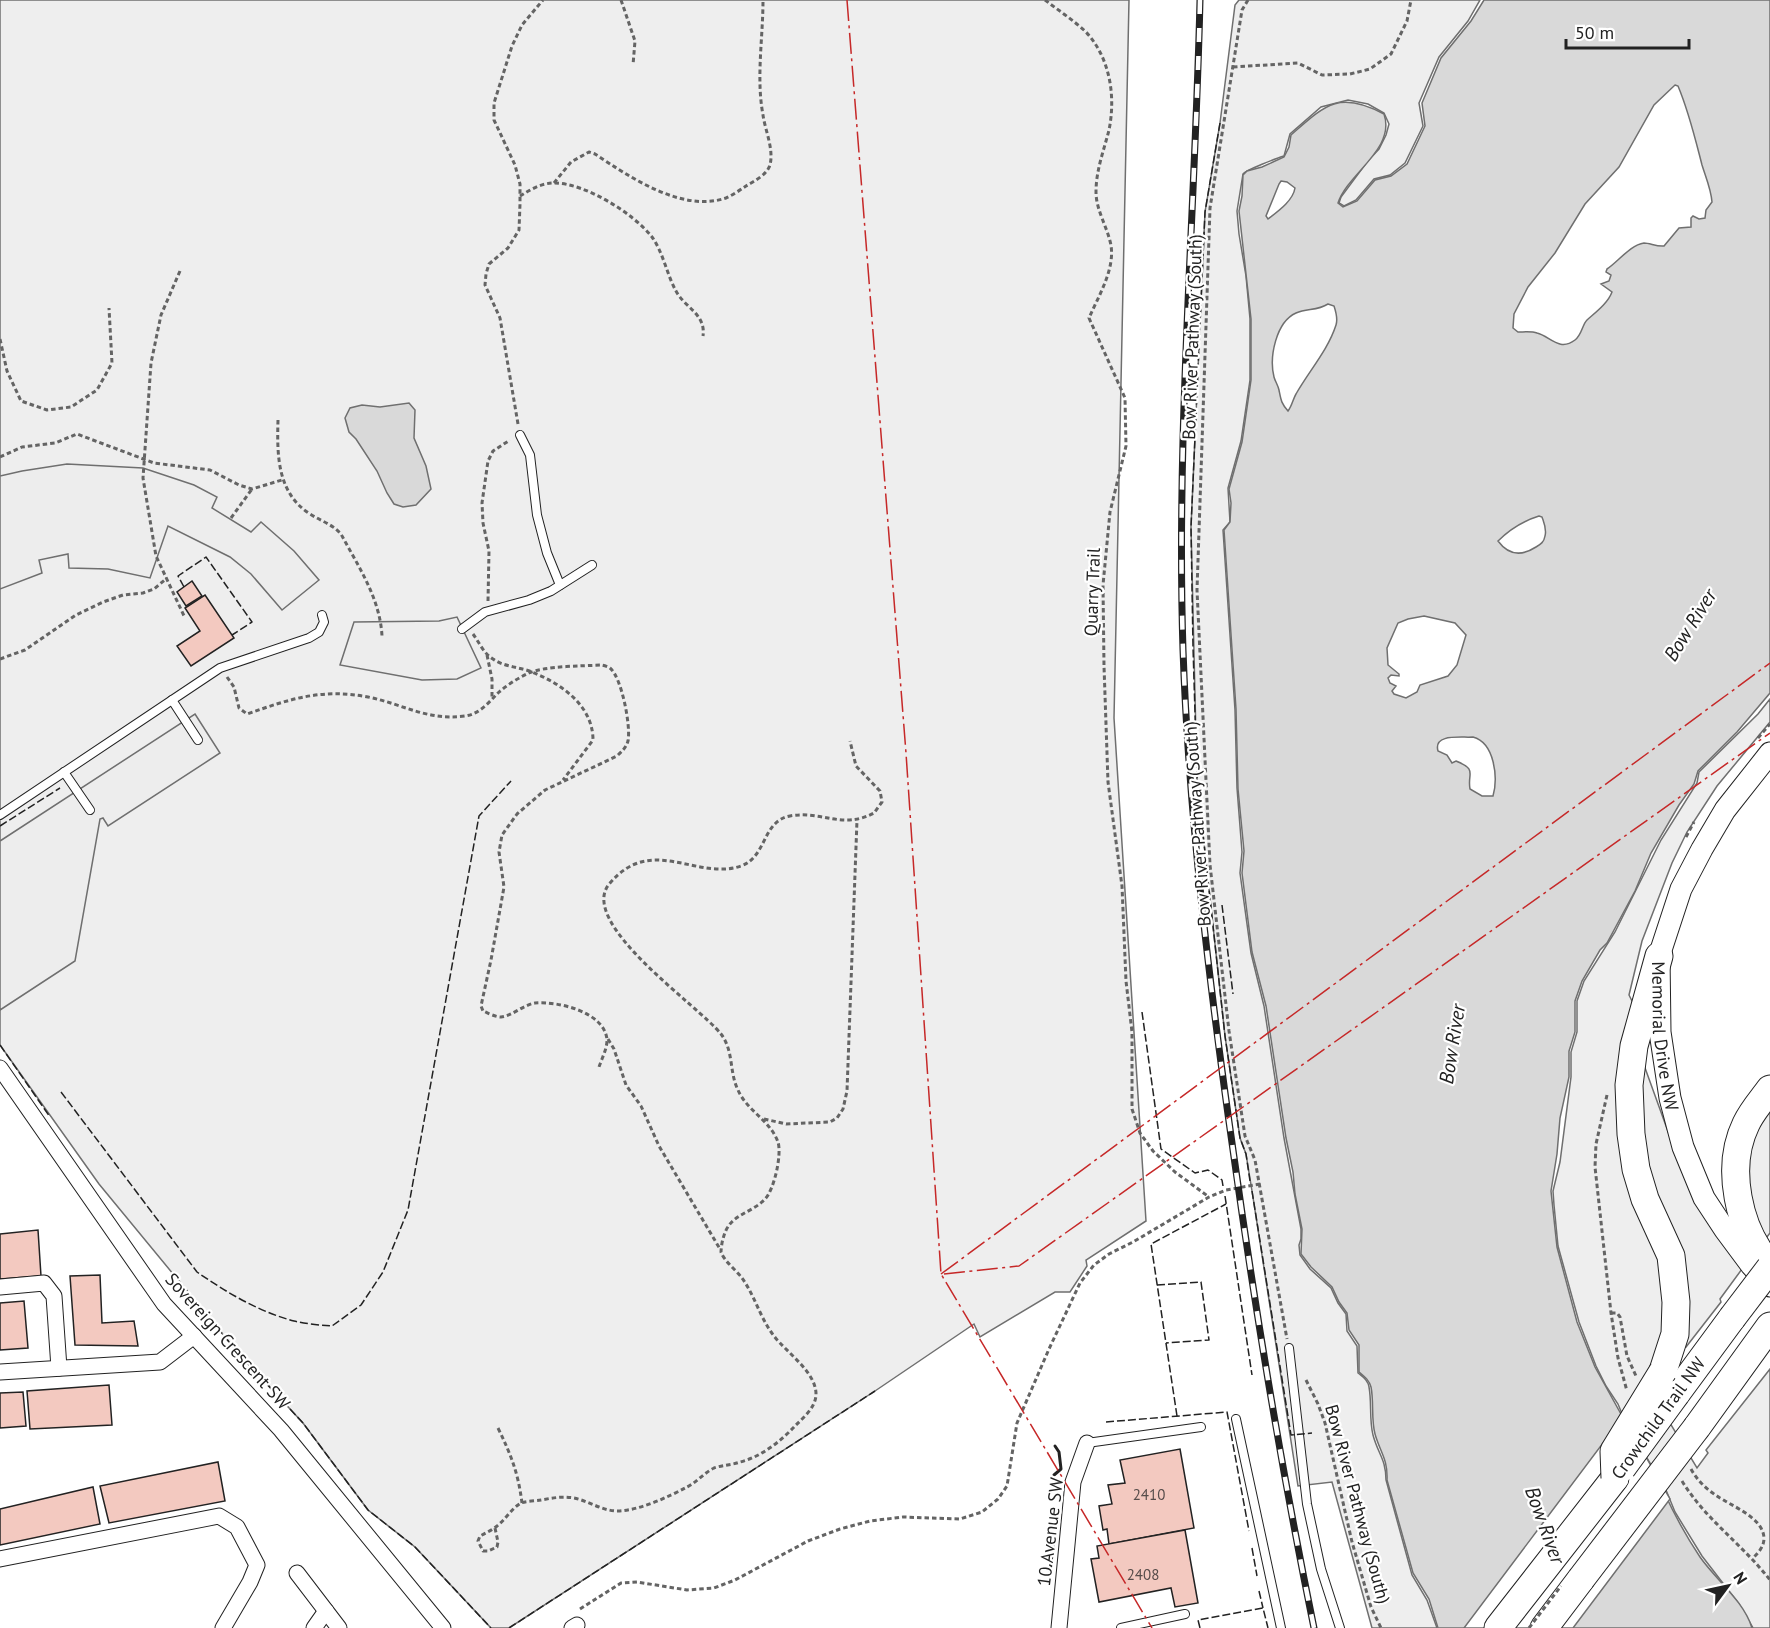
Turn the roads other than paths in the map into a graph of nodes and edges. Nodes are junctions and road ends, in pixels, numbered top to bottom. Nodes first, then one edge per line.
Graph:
1 (520, 435) road end
2 (592, 565) dead end
3 (560, 585) junction
4 (322, 615) dead end
5 (465, 627) road end
6 (172, 700) junction
7 (198, 740) dead end
8 (1770, 753) edge
9 (64, 772) junction
10 (90, 810) dead end
11 (0, 815) edge
12 (1659, 956) junction
13 (0, 1068) edge
14 (5, 1087) edge
15 (1770, 1089) edge
16 (1770, 1266) edge
17 (1770, 1286) edge
18 (0, 1287) edge
19 (1765, 1332) edge
20 (194, 1336) junction
21 (1289, 1347) road end
22 (59, 1368) junction
23 (0, 1372) edge
24 (1236, 1419) dead end
25 (1201, 1427) dead end
26 (1088, 1443) joint
27 (1615, 1478) junction
28 (0, 1559) edge
29 (297, 1573) dead end
30 (326, 1611) junction
31 (1185, 1614) dead end
32 (223, 1628) edge
33 (314, 1628) edge
34 (339, 1628) edge
35 (443, 1628) edge
36 (1059, 1628) edge
37 (1121, 1628) edge
38 (1281, 1628) edge
39 (1341, 1628) edge
40 (1498, 1628) edge
41 (1544, 1628) edge

1 - 3 lane
2 - 3 lane
3 - 5 lane
4 - 6 lane
6 - 7 lane
6 - 9 lane
8 - 12 main road, Memorial Drive NW
9 - 10 lane
9 - 11 lane
12 - 17 main road, Memorial Drive NW
12 - 27 highway, bridge
13 - 14 street, Sovereign Crescent SW
14 - 20 street, Sovereign Crescent SW
15 - 16 highway
16 - 27 highway, Crowchild Trail NW, bridge
18 - 22 street
19 - 41 highway, Crowchild Trail NW, bridge
20 - 22 street
20 - 35 street, Sovereign Crescent SW
21 - 39 lane
22 - 23 street
24 - 38 lane
25 - 26 lane
26 - 36 street, 10 Avenue SW
27 - 40 highway, Crowchild Trail NW
28 - 32 street
29 - 30 street
30 - 33 street
30 - 34 street
31 - 37 lane

